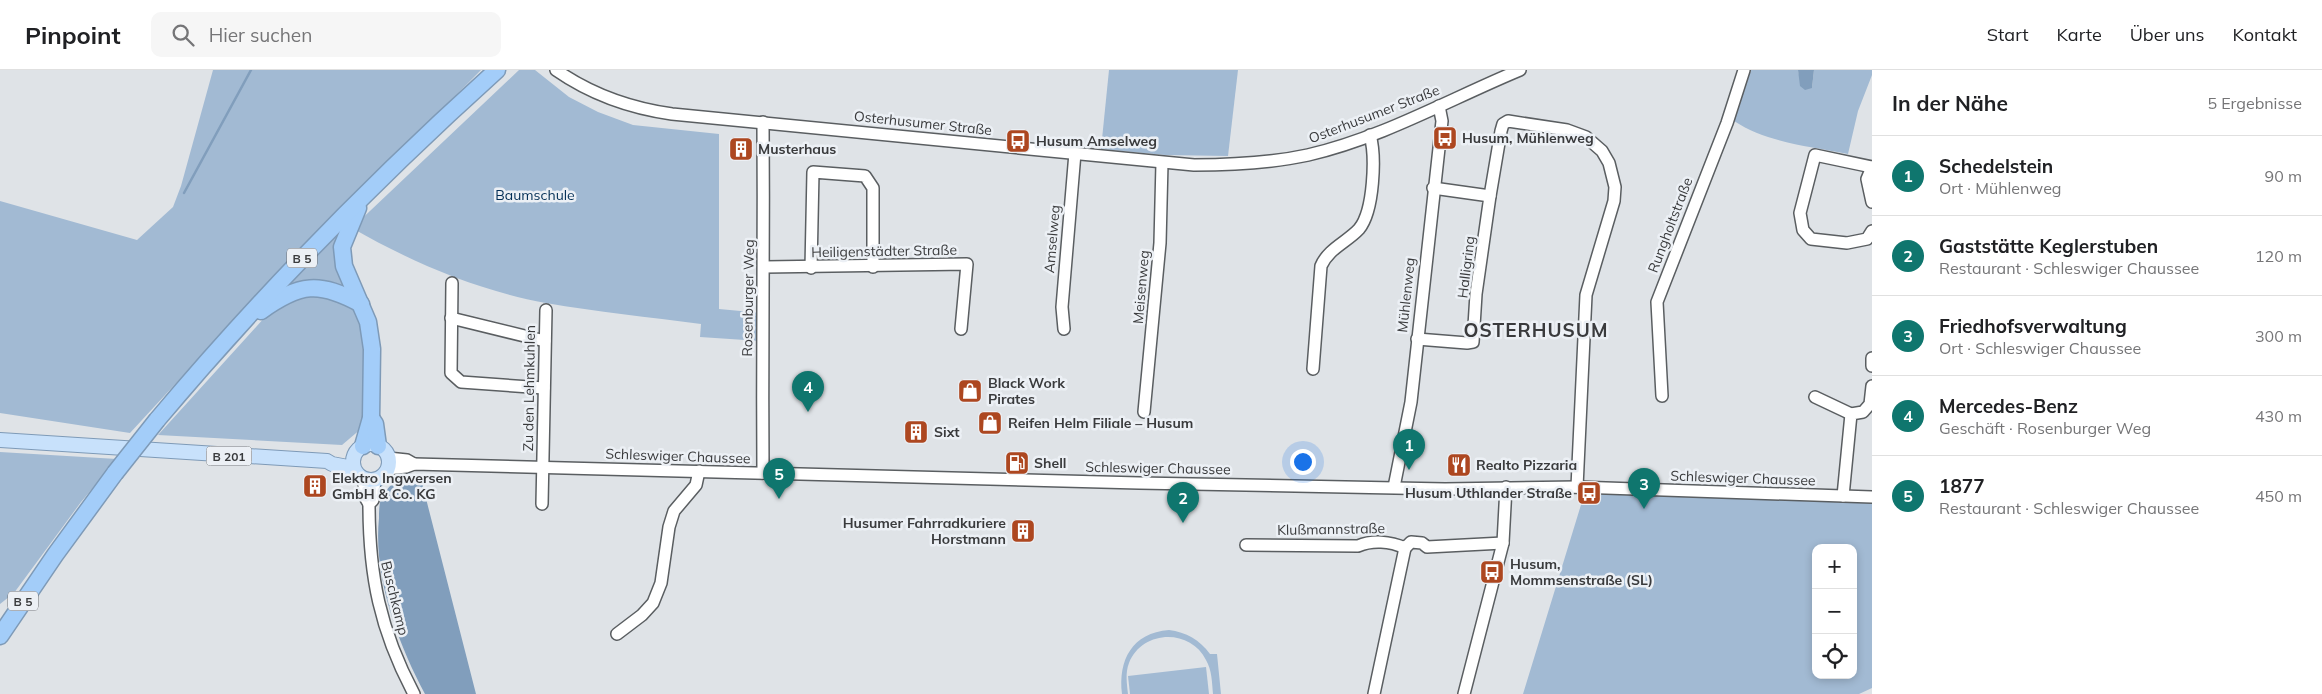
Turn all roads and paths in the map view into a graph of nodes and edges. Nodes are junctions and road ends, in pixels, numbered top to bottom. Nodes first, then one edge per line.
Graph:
1 (497, 70) edge
2 (556, 70) edge
3 (1520, 70) edge
4 (1744, 70) edge
5 (1439, 106) junction
6 (763, 122) junction
7 (1370, 135) junction
8 (1075, 152) junction
9 (1162, 163) junction
10 (1872, 167) edge
11 (1433, 188) junction
12 (370, 190) junction
13 (1490, 196) junction
14 (1872, 202) edge
15 (1872, 230) edge
16 (873, 267) junction
17 (765, 268) junction
18 (812, 268) junction
19 (452, 283) dead end
20 (361, 304) junction
21 (546, 310) dead end
22 (451, 318) junction
23 (237, 328) junction
24 (961, 329) dead end
25 (1064, 329) dead end
26 (1417, 339) junction
27 (545, 341) junction
28 (1872, 358) edge
29 (1872, 366) edge
30 (1313, 369) dead end
31 (1872, 386) edge
32 (544, 388) junction
33 (1662, 396) dead end
34 (1815, 397) dead end
35 (1144, 412) dead end
36 (1851, 414) junction
37 (0, 440) edge
38 (370, 462) junction
39 (542, 467) junction
40 (699, 471) junction
41 (763, 473) junction
42 (1394, 487) junction
43 (1506, 487) junction
44 (1577, 487) junction
45 (1844, 496) junction
46 (1872, 497) edge
47 (542, 504) dead end
48 (1503, 543) junction
49 (1246, 545) dead end
50 (1405, 548) junction
51 (47, 566) junction
52 (0, 614) edge
53 (617, 634) dead end
54 (0, 636) edge
55 (414, 694) edge
56 (1374, 694) edge
57 (1464, 694) edge

1 - 12 highway, B 5
2 - 6 street, Osterhusumer Straße
3 - 5 street, Osterhusumer Straße
4 - 33 street, Rungholtstraße
5 - 7 street, Osterhusumer Straße
5 - 11 street, Mühlenweg
6 - 8 street, Osterhusumer Straße
6 - 17 street, Rosenburger Weg
7 - 9 street, Osterhusumer Straße
7 - 30 street
8 - 9 street, Osterhusumer Straße
8 - 25 street, Amselweg
9 - 35 street, Meisenweg
10 - 14 street
10 - 15 street
11 - 13 street
11 - 26 street, Mühlenweg
12 - 20 highway
12 - 23 highway, B 5
13 - 26 street, Halligring
13 - 44 street
16 - 18 street, Heiligenstädter Straße
16 - 18 street
16 - 24 street, Heiligenstädter Straße
17 - 18 street, Heiligenstädter Straße
17 - 41 street, Rosenburger Weg
19 - 22 street
20 - 23 highway
20 - 38 highway
21 - 27 street, Zu den Lehmkuhlen
22 - 27 street
22 - 32 street
23 - 51 highway, B 5, bridge
26 - 42 street, Mühlenweg
27 - 32 street, Zu den Lehmkuhlen
28 - 29 street
31 - 36 street
32 - 39 street, Zu den Lehmkuhlen
34 - 36 street
36 - 45 street
37 - 38 main road, B 201
38 - 39 street, Schleswiger Chaussee
38 - 55 street, Buschkamp
39 - 40 street, Schleswiger Chaussee
39 - 47 street, Zu den Lehmkuhlen
40 - 41 street, Schleswiger Chaussee
40 - 53 street
41 - 42 street, Schleswiger Chaussee
42 - 43 street, Schleswiger Chaussee
43 - 44 street, Schleswiger Chaussee
43 - 48 street
44 - 45 street, Schleswiger Chaussee
45 - 46 street, Schleswiger Chaussee
48 - 50 street, Klußmannstraße
48 - 57 street
49 - 50 street, Klußmannstraße
50 - 56 street
51 - 52 highway
51 - 54 highway, B 5

